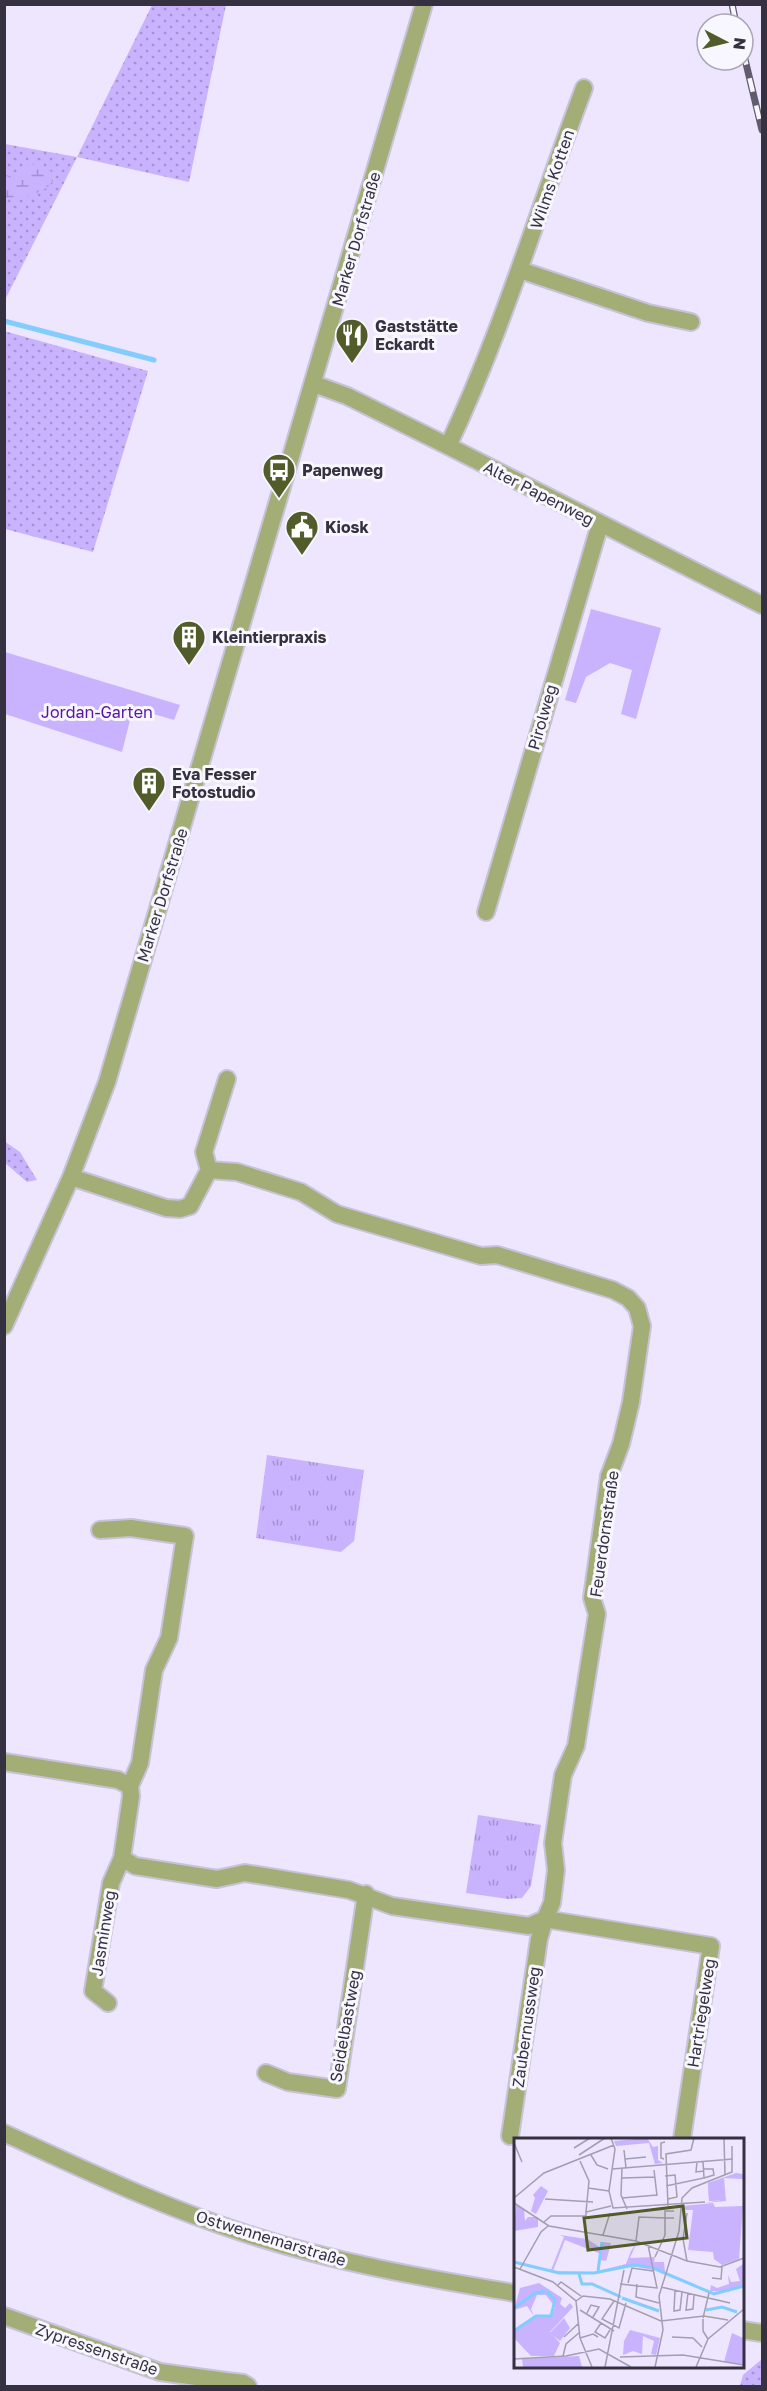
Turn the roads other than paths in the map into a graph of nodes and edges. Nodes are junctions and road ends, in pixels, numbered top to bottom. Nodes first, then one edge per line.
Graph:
1 (424, 4) edge
2 (584, 88) dead end
3 (520, 270) junction
4 (691, 322) dead end
5 (314, 384) junction
6 (448, 446) junction
7 (600, 524) junction
8 (762, 605) edge
9 (486, 912) dead end
10 (227, 1079) dead end
11 (209, 1170) junction
12 (71, 1177) junction
13 (4, 1326) edge
14 (100, 1530) dead end
15 (4, 1762) edge
16 (130, 1786) junction
17 (122, 1858) junction
18 (366, 1894) junction
19 (545, 1919) junction
20 (108, 2002) dead end
21 (266, 2073) dead end
22 (4, 2133) edge
23 (510, 2136) dead end
24 (682, 2138) edge
25 (514, 2293) edge
26 (4, 2316) edge
27 (743, 2330) edge
28 (762, 2333) edge
29 (226, 2384) edge
30 (248, 2386) edge

1 - 5 street, Marker Dorfstraße
2 - 3 street, Wilms Kotten
3 - 4 street
3 - 6 street, Wilms Kotten
5 - 6 street, Alter Papenweg
5 - 12 street, Marker Dorfstraße
6 - 7 street, Alter Papenweg
7 - 8 street, Alter Papenweg
7 - 9 street, Pirolweg
10 - 11 street
11 - 12 street
11 - 19 street, Feuerdornstraße
12 - 13 street, Marker Dorfstraße
14 - 16 street
15 - 16 street
16 - 17 street
17 - 18 street
17 - 20 street, Jasminweg
18 - 19 street
18 - 21 street, Seidelbastweg
19 - 23 street, Zaubernussweg
19 - 24 street, Hartriegelweg
22 - 25 street, Ostwennemarstraße
26 - 29 street, Zypressenstraße
27 - 28 street
29 - 30 street, Zypressenstraße

